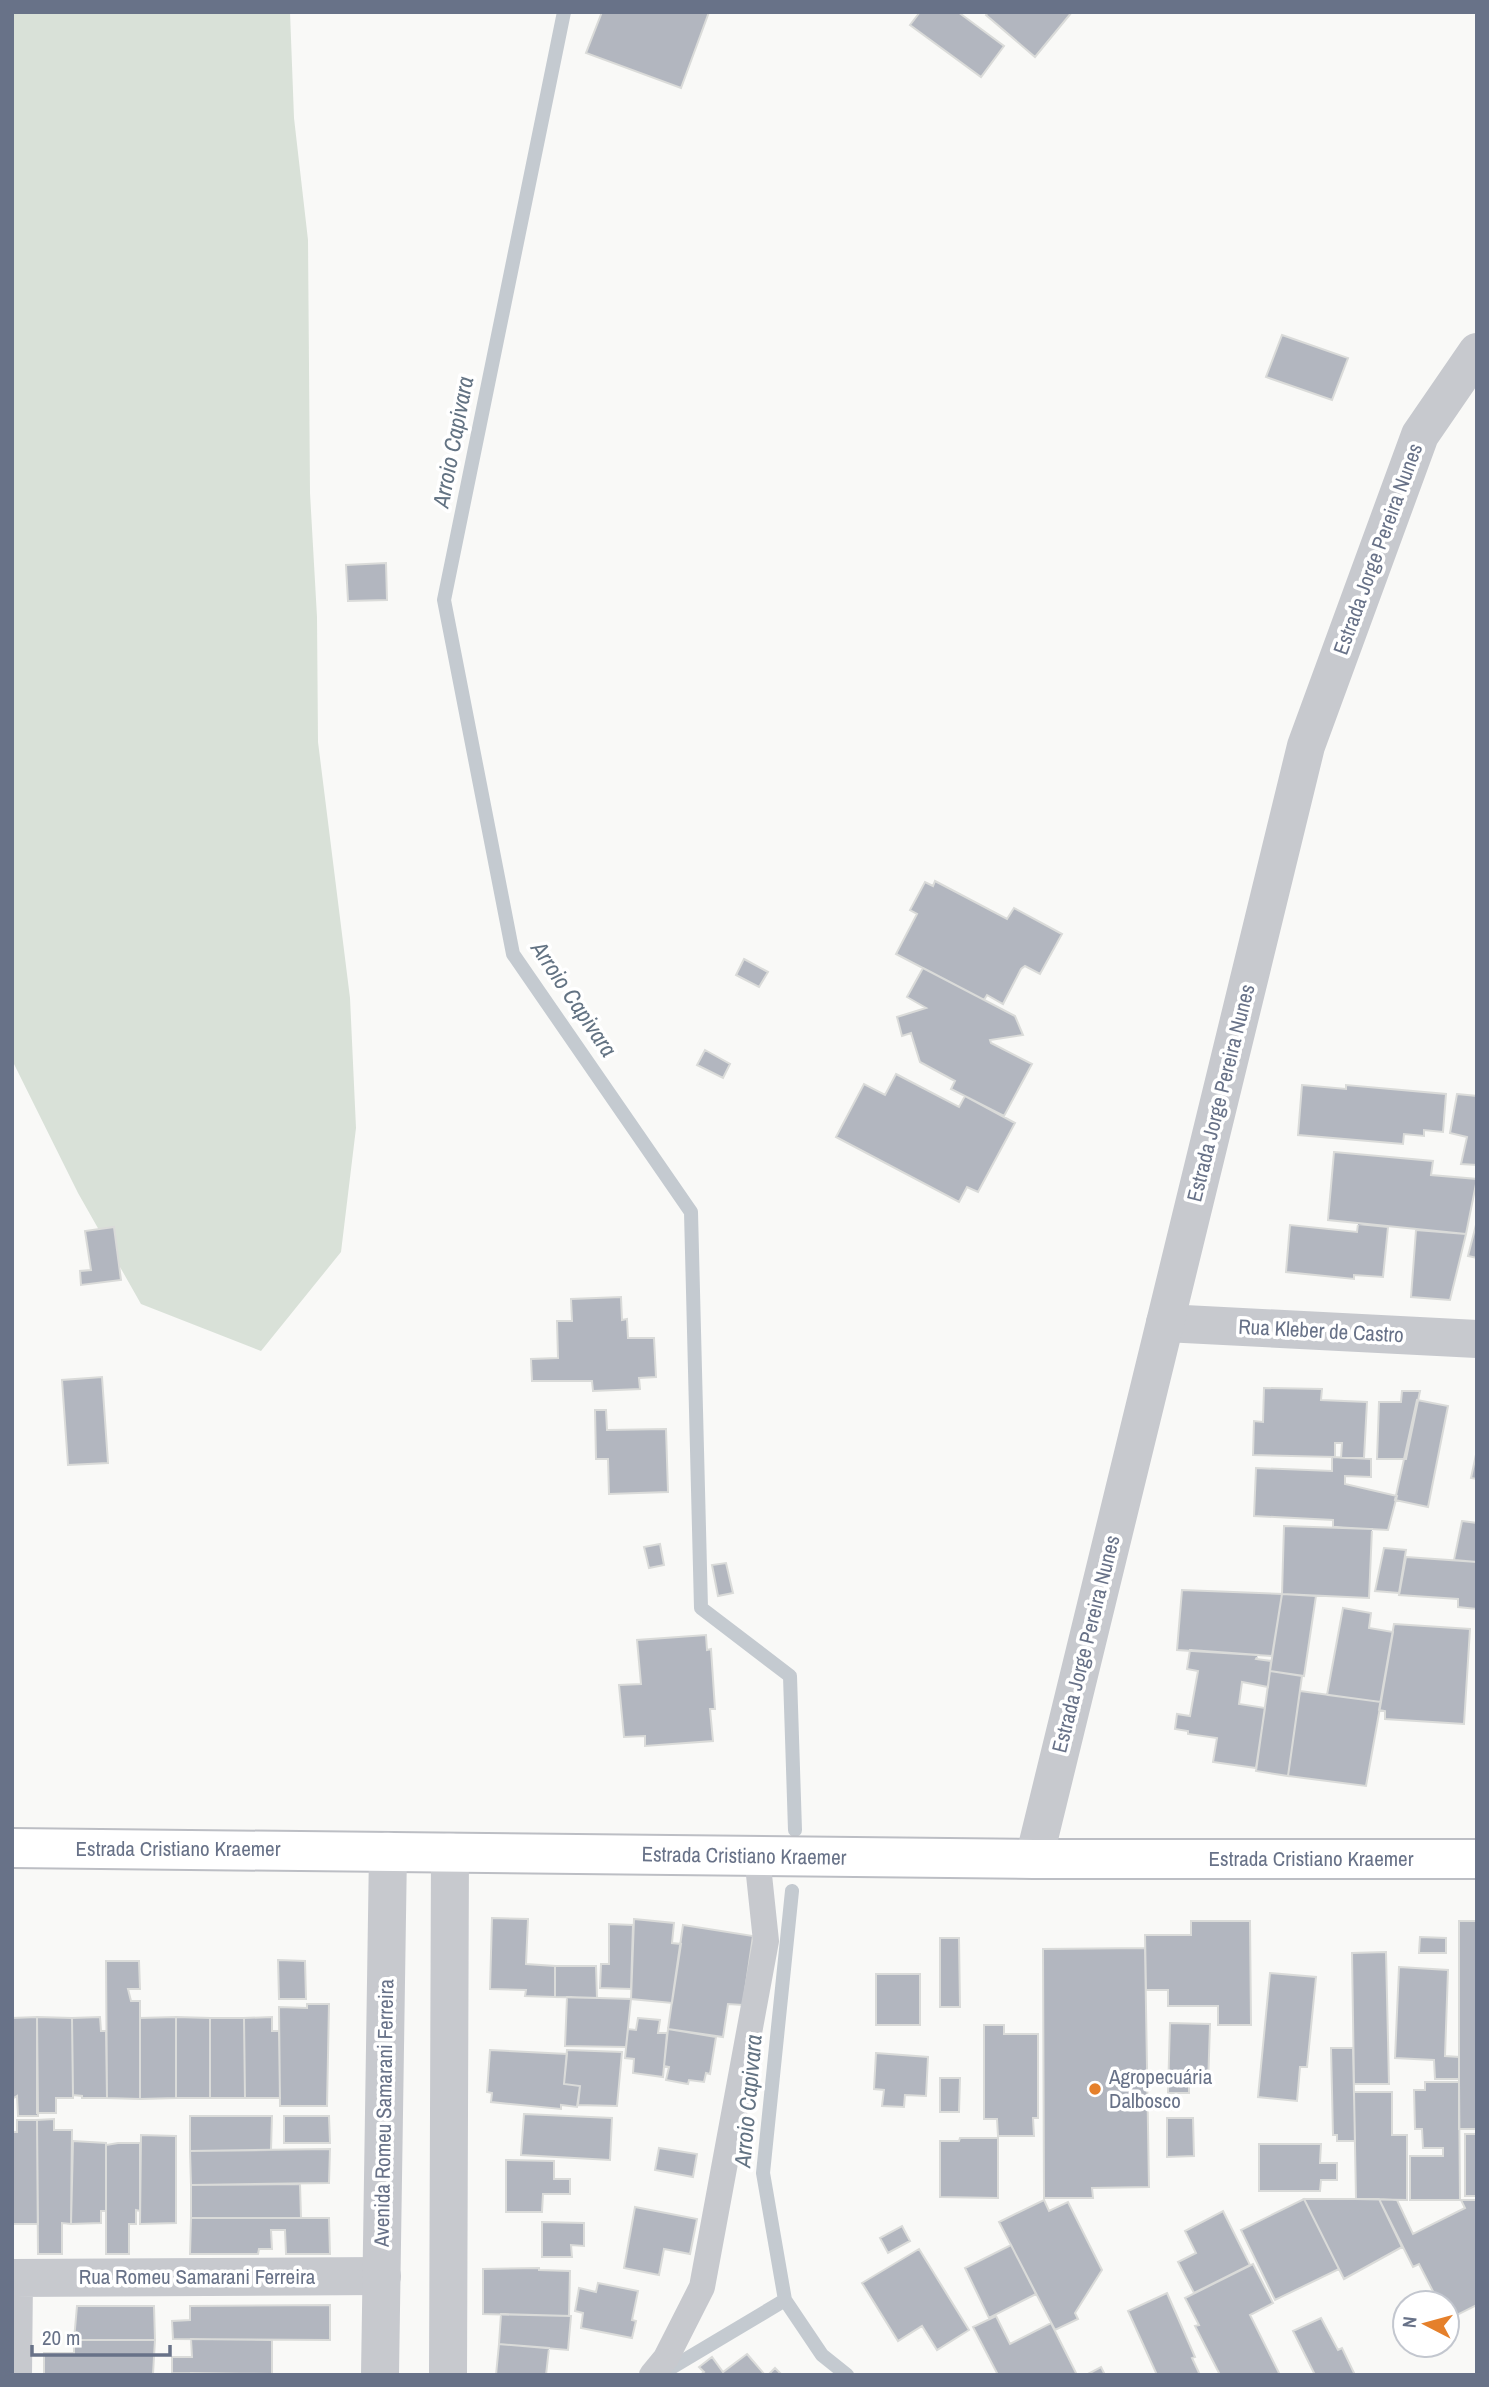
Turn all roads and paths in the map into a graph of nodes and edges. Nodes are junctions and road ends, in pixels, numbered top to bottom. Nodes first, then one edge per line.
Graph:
1 (1477, 352) edge
2 (1165, 1323) junction
3 (1477, 1339) edge
4 (12, 1848) edge
5 (388, 1851) junction
6 (450, 1852) junction
7 (757, 1856) junction
8 (1034, 1859) junction
9 (1477, 1860) edge
10 (382, 2276) junction
11 (13, 2278) edge
12 (13, 2375) edge
13 (380, 2375) edge
14 (448, 2375) edge
15 (652, 2375) edge

1 - 2 street, Estrada Jorge Pereira Nunes
2 - 3 street, Rua Kleber de Castro
2 - 8 street, Estrada Jorge Pereira Nunes
4 - 5 main road, Estrada Cristiano Kraemer
5 - 6 main road, Estrada Cristiano Kraemer
5 - 10 street, Avenida Romeu Samarani Ferreira
6 - 7 main road, Estrada Cristiano Kraemer
6 - 14 street
7 - 8 main road, Estrada Cristiano Kraemer
7 - 15 lane
8 - 9 main road, Estrada Cristiano Kraemer
10 - 11 street, Rua Romeu Samarani Ferreira
10 - 13 street, Avenida Romeu Samarani Ferreira
11 - 12 street

